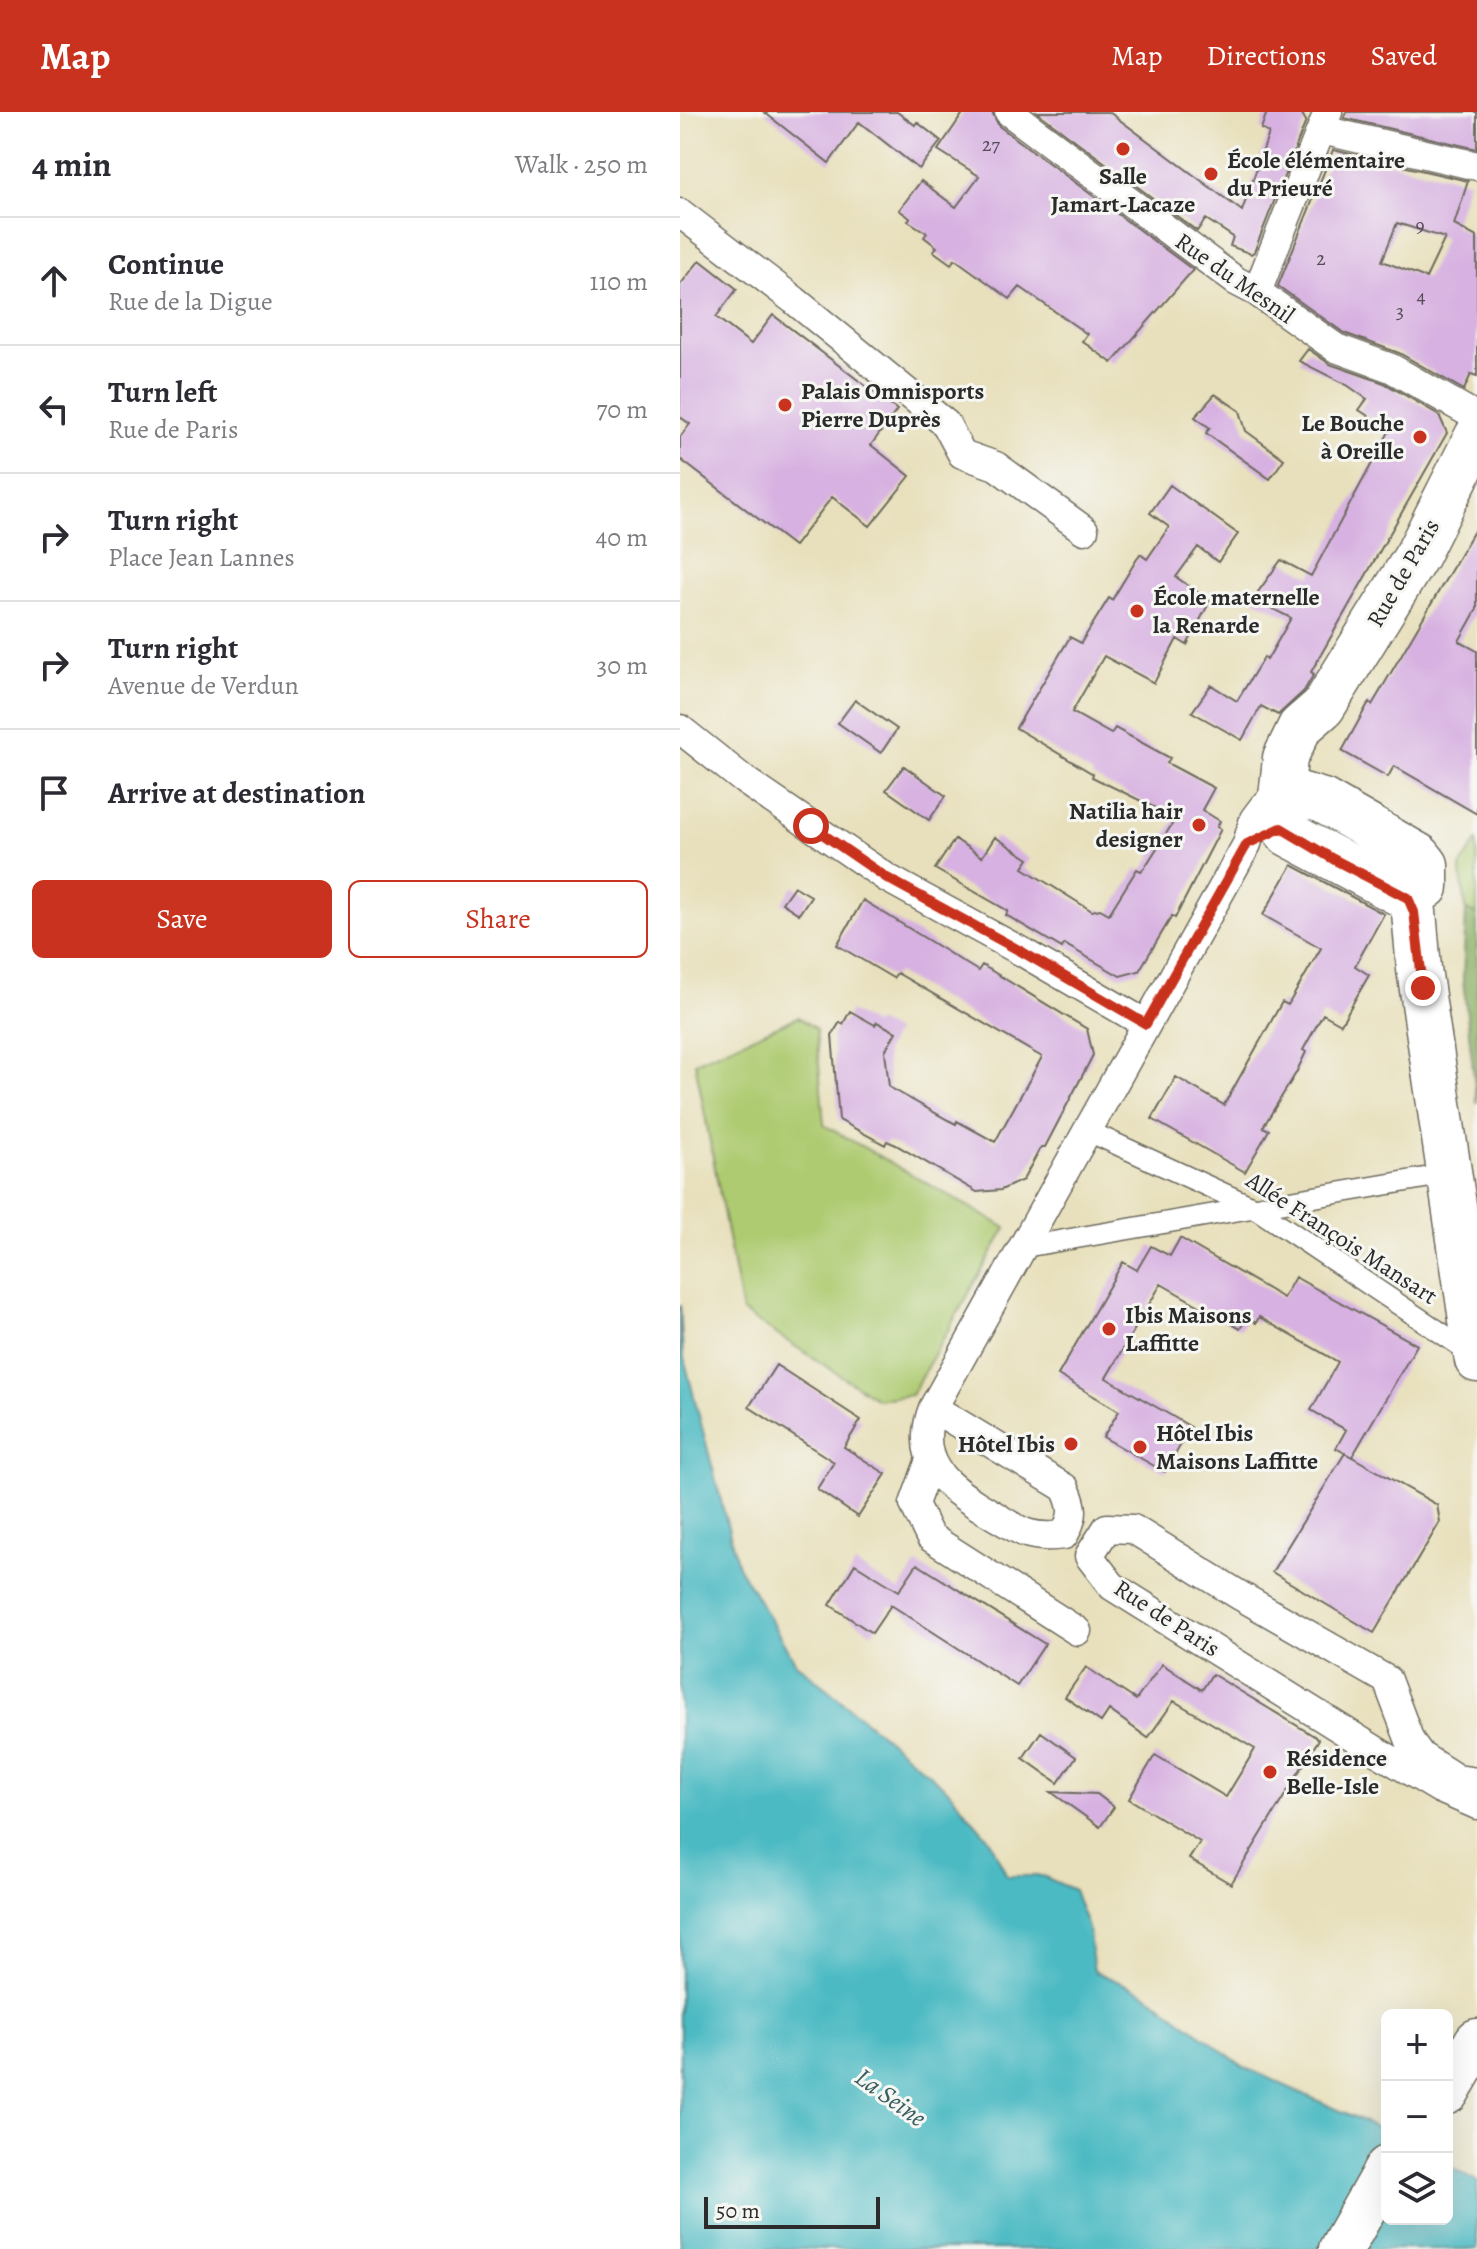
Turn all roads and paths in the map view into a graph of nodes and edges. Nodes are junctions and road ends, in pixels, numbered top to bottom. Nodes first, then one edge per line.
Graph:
1 (1009, 112) edge
2 (1325, 121) edge
3 (1477, 166) edge
4 (680, 213) edge
5 (1257, 292) junction
6 (1477, 417) edge
7 (1477, 436) edge
8 (1477, 487) edge
9 (1084, 530) dead end
10 (1417, 555) junction
11 (680, 729) edge
12 (1282, 815) junction
13 (1146, 1024) junction
14 (1088, 1131) junction
15 (1448, 1174) junction
16 (1255, 1208) junction
17 (1024, 1247) junction
18 (1477, 1358) edge
19 (933, 1408) junction
20 (930, 1460) junction
21 (1077, 1631) dead end
22 (1477, 1782) edge
23 (1477, 1805) edge
24 (1477, 2015) edge
25 (1477, 2041) edge
26 (1453, 2070) edge
27 (1453, 2074) edge
28 (1381, 2179) edge
29 (1381, 2209) edge
30 (1341, 2249) edge
31 (1358, 2249) edge

1 - 5 street, Rue du Mesnil
2 - 3 street
2 - 5 street
4 - 9 street
5 - 6 street, Rue du Mesnil
7 - 10 main road, Rue de Paris
8 - 10 main road
10 - 12 main road, Rue de Paris
11 - 13 street
12 - 13 street, Rue de Paris
12 - 15 main road
13 - 14 street, Rue de Paris
14 - 16 street, Allée François Mansart
14 - 17 street, Rue de Paris
15 - 16 street
15 - 18 main road
16 - 17 street
16 - 18 street, Allée François Mansart
17 - 19 street, Rue de Paris
19 - 20 street, Rue de Paris
19 - 20 street
20 - 21 street
22 - 23 street, Rue de Paris
24 - 26 main road
25 - 27 main road
28 - 30 main road
29 - 31 main road

